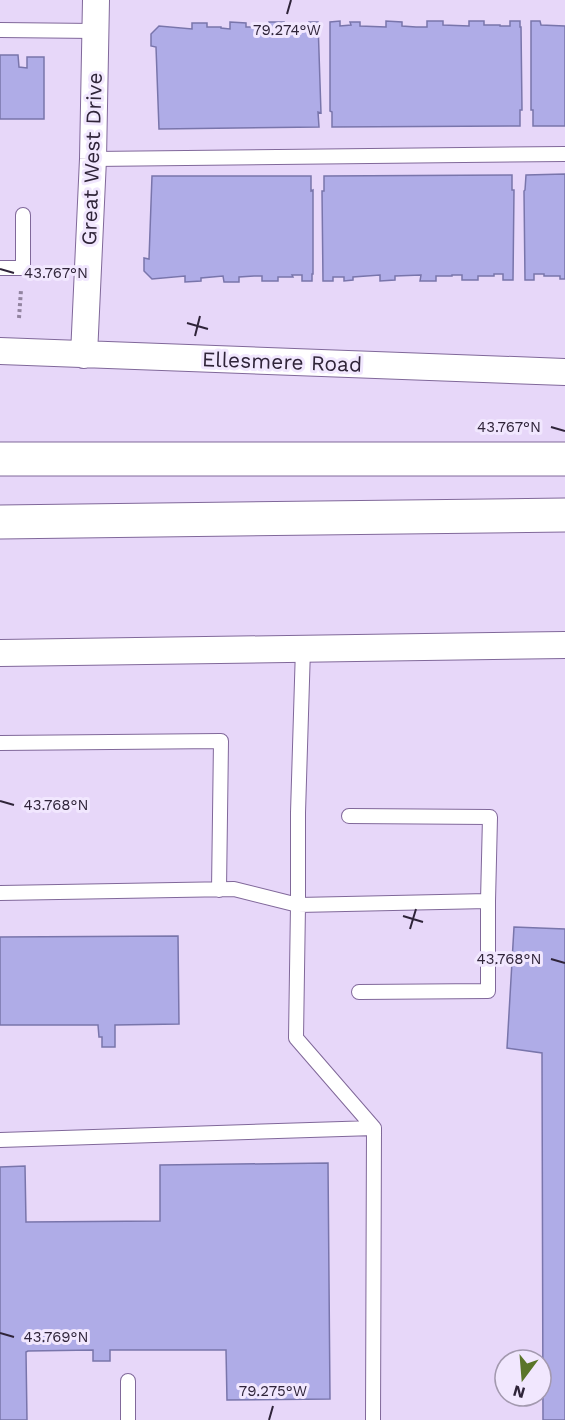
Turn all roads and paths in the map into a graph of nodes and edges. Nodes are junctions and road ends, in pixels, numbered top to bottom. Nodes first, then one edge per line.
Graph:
1 (96, 0) edge
2 (0, 30) edge
3 (95, 32) junction
4 (565, 154) edge
5 (93, 159) junction
6 (23, 215) dead end
7 (0, 268) edge
8 (23, 268) junction
9 (19, 318) dead end
10 (0, 351) edge
11 (84, 355) junction
12 (565, 372) edge
13 (0, 459) edge
14 (565, 459) edge
15 (565, 515) edge
16 (0, 522) edge
17 (565, 645) edge
18 (303, 648) junction
19 (0, 653) edge
20 (0, 743) edge
21 (349, 816) dead end
22 (219, 890) junction
23 (0, 893) edge
24 (488, 901) junction
25 (298, 905) junction
26 (359, 992) dead end
27 (374, 1128) junction
28 (0, 1140) edge
29 (128, 1382) dead end
30 (128, 1420) edge
31 (373, 1420) edge

1 - 3 street, Great West Drive
2 - 3 lane
3 - 5 street, Great West Drive
4 - 5 lane
5 - 11 street, Great West Drive
6 - 8 lane
7 - 8 lane
8 - 9 path
10 - 11 street, Ellesmere Road
11 - 12 street, Ellesmere Road
13 - 14 main road
15 - 16 main road
17 - 18 street
18 - 19 street
18 - 25 lane
20 - 22 lane
21 - 24 lane
22 - 23 lane
22 - 25 lane
24 - 25 lane
24 - 26 lane
25 - 27 lane
27 - 28 lane
27 - 31 lane
29 - 30 lane

